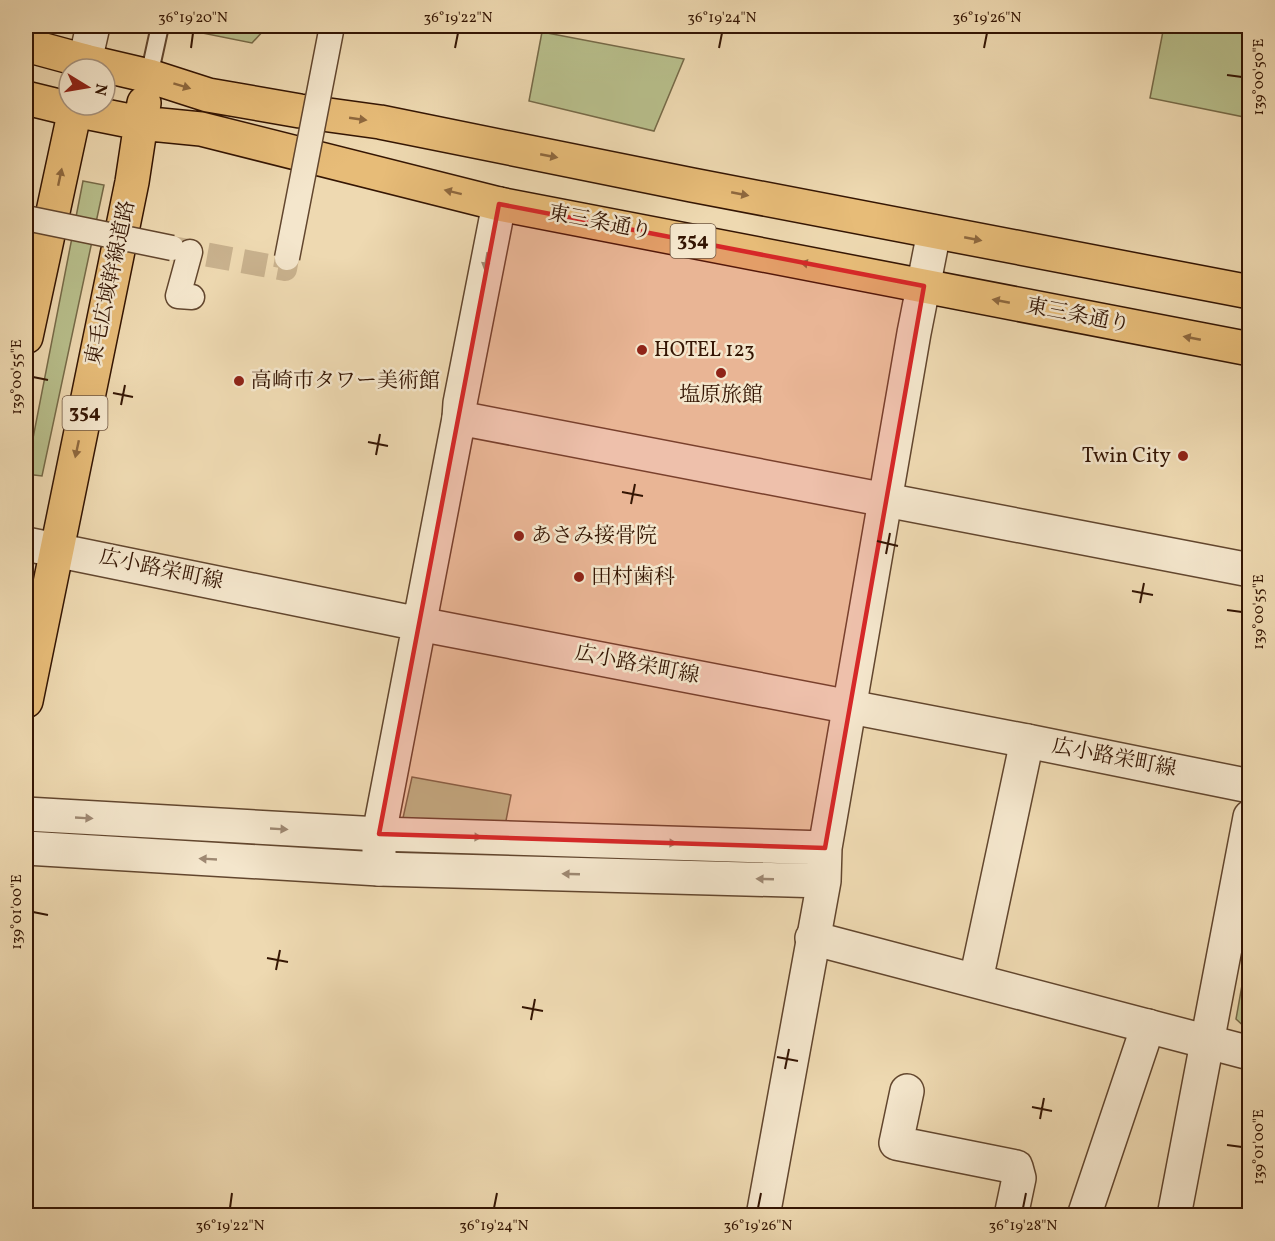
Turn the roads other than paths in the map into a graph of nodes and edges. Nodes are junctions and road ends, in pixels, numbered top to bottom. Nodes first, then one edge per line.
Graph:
1 (93, 26) edge
2 (160, 26) edge
3 (333, 26) edge
4 (26, 45) edge
5 (61, 57) edge
6 (86, 57) edge
7 (117, 71) edge
8 (149, 76) junction
9 (26, 98) edge
10 (57, 104) edge
11 (73, 117) edge
12 (116, 117) edge
13 (140, 123) junction
14 (499, 204) junction
15 (26, 218) edge
16 (934, 232) junction
17 (287, 258) dead end
18 (924, 286) junction
19 (1250, 292) edge
20 (192, 297) dead end
21 (26, 337) edge
22 (1250, 349) edge
23 (459, 418) junction
24 (885, 500) junction
25 (41, 547) edge
26 (1250, 570) edge
27 (419, 624) junction
28 (26, 701) edge
29 (849, 706) junction
30 (1027, 741) junction
31 (1250, 786) edge
32 (26, 814) edge
33 (1250, 817) edge
34 (379, 834) junction
35 (26, 848) edge
36 (825, 848) junction
37 (379, 869) junction
38 (824, 881) junction
39 (812, 938) junction
40 (976, 980) junction
41 (1149, 1026) junction
42 (1206, 1042) junction
43 (1250, 1053) edge
44 (907, 1091) dead end
45 (763, 1215) edge
46 (1011, 1215) edge
47 (1083, 1215) edge
48 (1174, 1215) edge

1 - 6 street
2 - 8 lane
3 - 17 street, bridge
4 - 5 main road
7 - 8 main road
8 - 13 main road, 東毛広域幹線道路 / 354
8 -> 16 main road
9 - 10 main road, 東三条通り
21 -> 11 main road
12 - 13 main road, 東三条通り / 354
14 -> 13 main road, 東三条通り / 354
13 -> 25 main road, 東毛広域幹線道路 / 354
18 -> 14 main road, 東三条通り / 354
14 -> 23 street
15 - 20 street, bridge
16 - 18 street
16 -> 19 main road
22 -> 18 main road, 東三条通り / 354
18 - 24 street
23 - 24 street
23 - 27 street
24 - 26 street
24 - 29 street
25 - 27 street, 広小路栄町線
25 - 28 main road, 東毛広域幹線道路 / 354
27 - 29 street, 広小路栄町線
27 - 34 street
29 - 30 street, 広小路栄町線
29 - 36 street
30 - 31 street, 広小路栄町線
30 - 40 street
32 -> 34 street
33 - 42 street
34 -> 36 street
34 - 37 street
37 -> 35 street
36 - 38 street
38 -> 37 street
38 - 39 street
39 - 40 street
39 - 45 street
40 - 41 street
41 - 42 street
41 - 47 street
42 - 43 street
42 - 48 street
44 - 46 street

